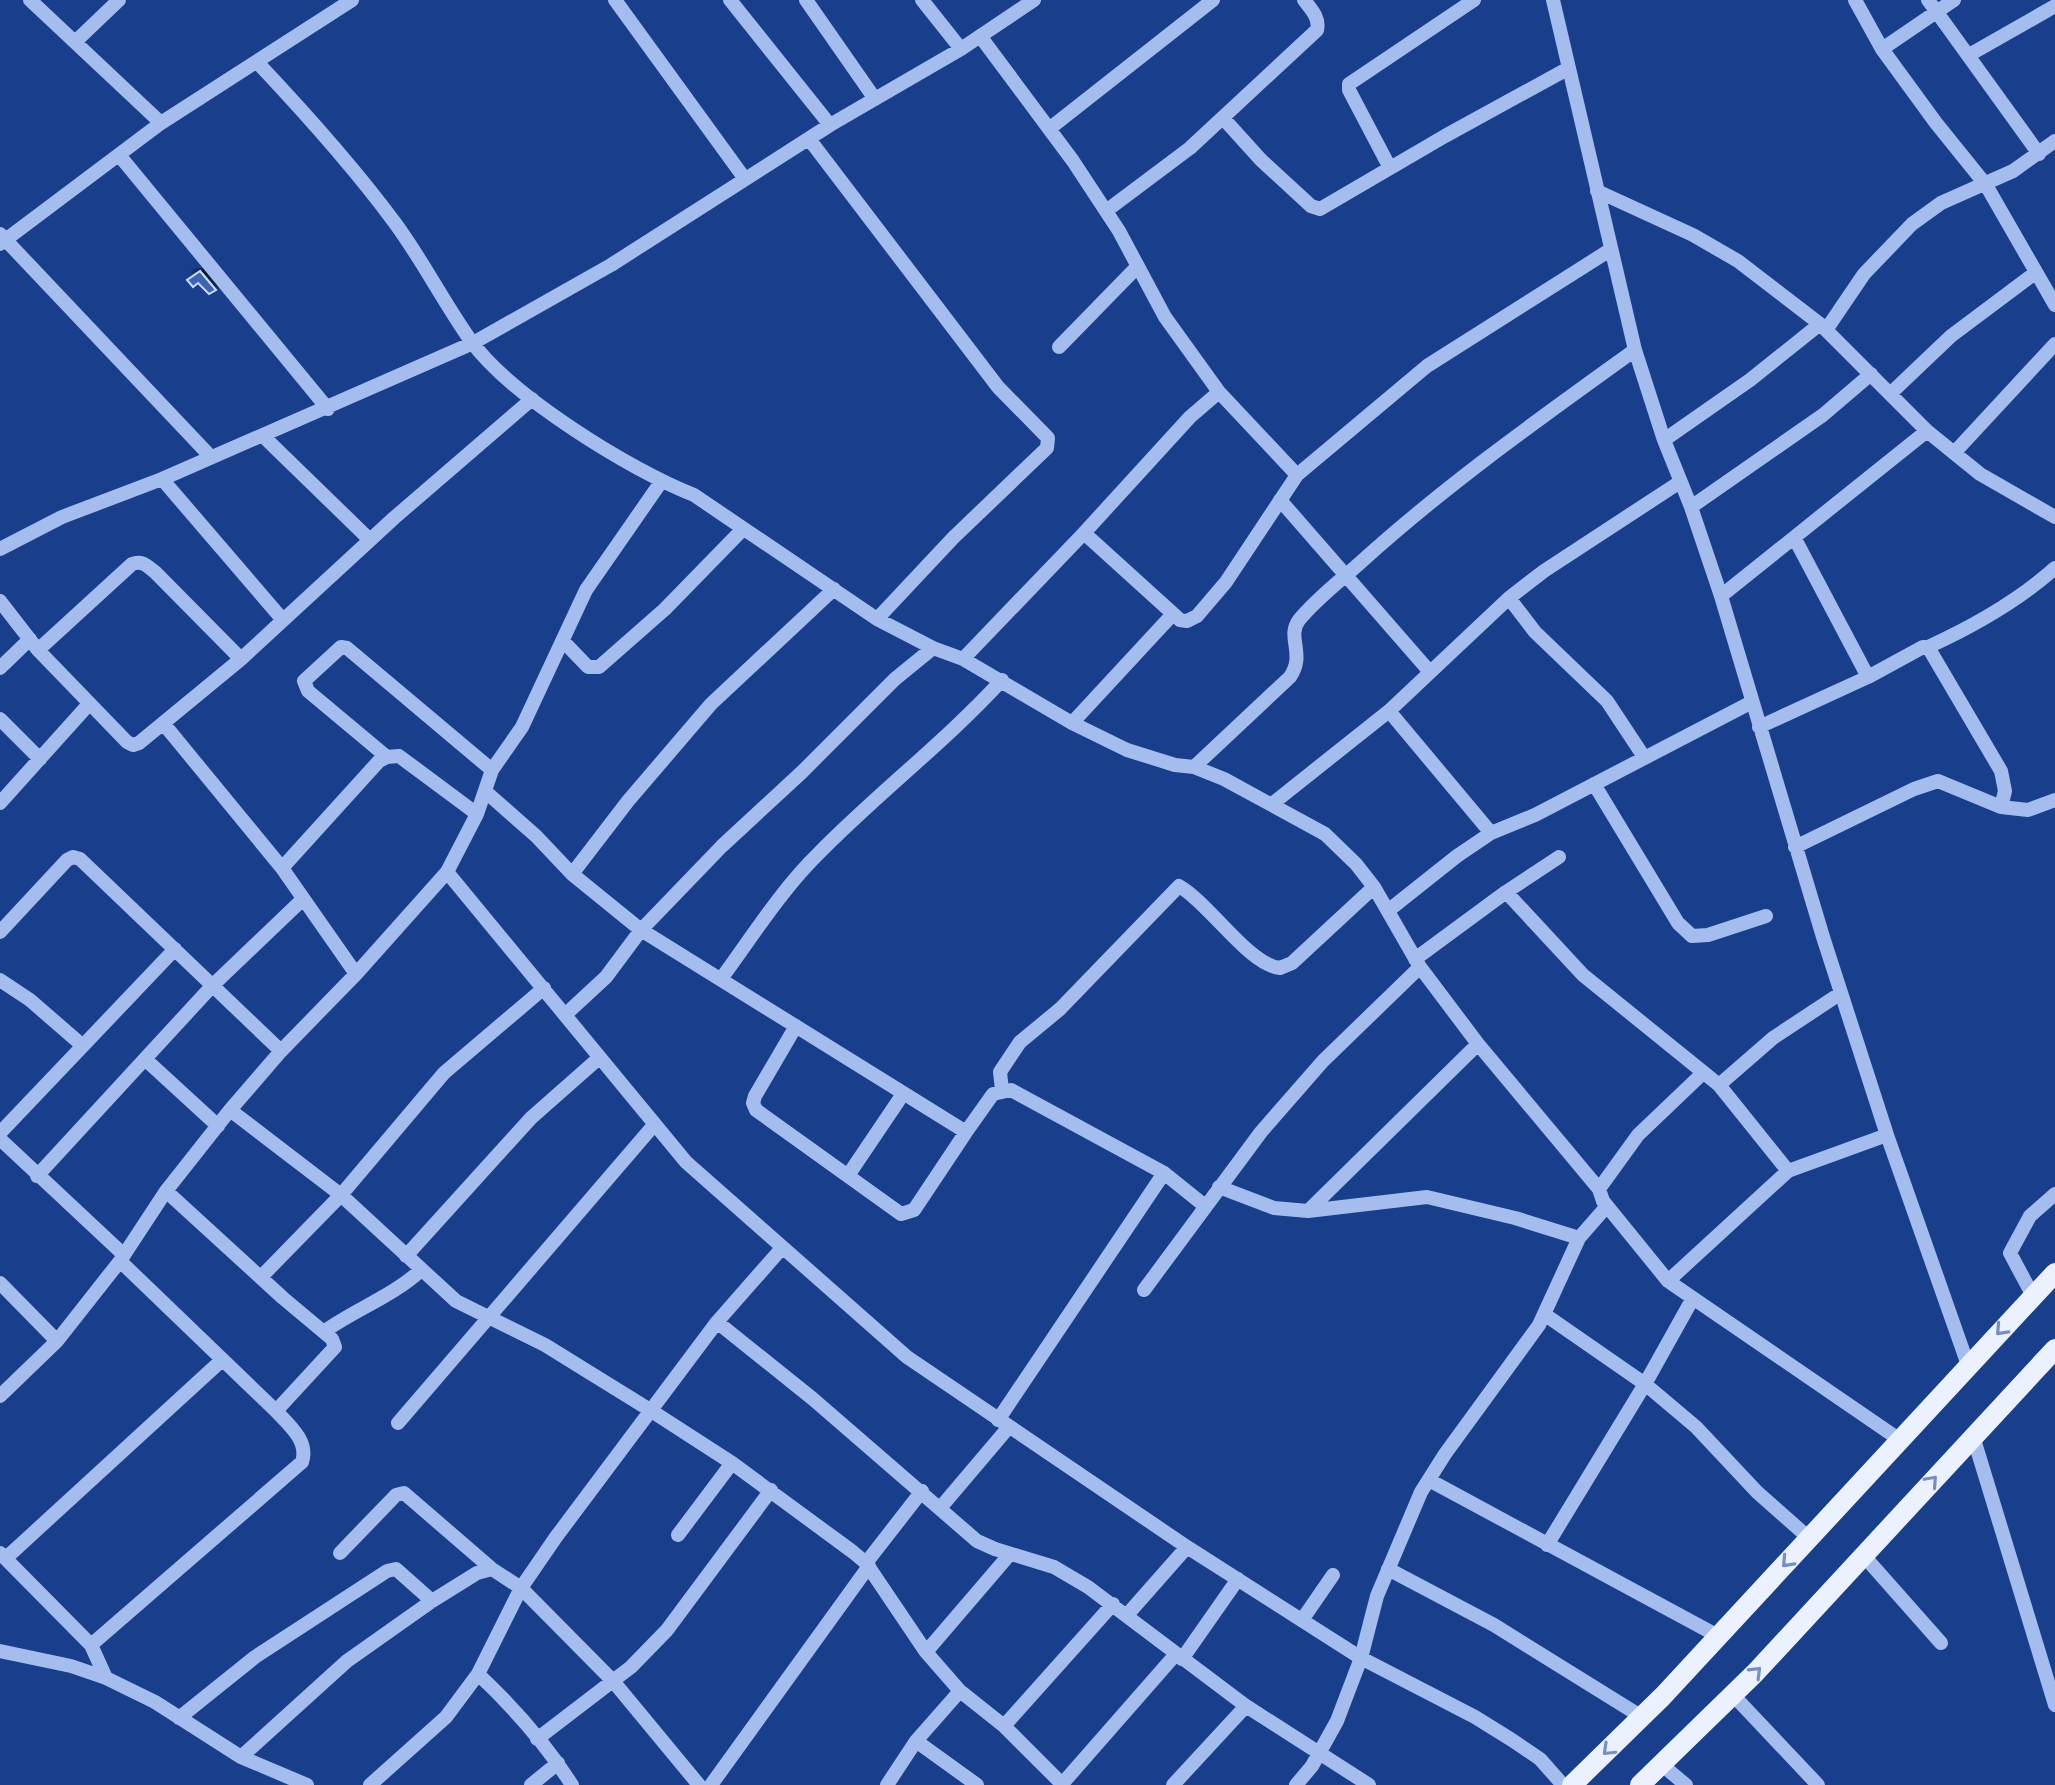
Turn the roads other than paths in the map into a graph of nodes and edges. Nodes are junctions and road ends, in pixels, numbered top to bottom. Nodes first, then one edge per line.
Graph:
1 (30, 0) edge
2 (119, 0) edge
3 (615, 0) edge
4 (730, 0) edge
5 (806, 0) edge
6 (1034, 0) edge
7 (1213, 0) edge
8 (1304, 0) edge
9 (1474, 0) edge
10 (1553, 0) edge
11 (1855, 0) edge
12 (1954, 0) edge
13 (345, 2) edge
14 (926, 2) edge
15 (1932, 5) edge
16 (2055, 6) edge
17 (980, 36) junction
18 (75, 42) junction
19 (961, 49) junction
20 (1882, 49) junction
21 (1969, 55) junction
22 (257, 62) junction
23 (1569, 68) junction
24 (875, 99) junction
25 (1223, 118) junction
26 (161, 123) junction
27 (830, 125) junction
28 (1049, 129) junction
29 (809, 139) junction
30 (2055, 141) edge
31 (2039, 154) junction
32 (119, 155) junction
33 (1390, 168) junction
34 (745, 179) junction
35 (1986, 185) junction
36 (1597, 191) junction
37 (1106, 211) junction
38 (2, 239) edge
39 (1610, 250) junction
40 (1138, 266) junction
41 (2035, 273) junction
42 (2055, 305) edge
43 (1823, 327) junction
44 (473, 343) junction
45 (2055, 344) edge
46 (1059, 347) dead end
47 (1635, 350) junction
48 (1871, 374) junction
49 (1219, 392) junction
50 (1890, 394) junction
51 (532, 399) junction
52 (328, 409) junction
53 (1927, 431) junction
54 (263, 436) junction
55 (1664, 440) junction
56 (1954, 453) junction
57 (211, 457) junction
58 (1297, 475) junction
59 (162, 479) junction
60 (661, 482) junction
61 (1680, 482) junction
62 (1280, 500) junction
63 (1691, 507) junction
64 (2055, 517) edge
65 (743, 529) junction
66 (1084, 533) junction
67 (1795, 539) junction
68 (370, 540) junction
69 (0, 549) edge
70 (2055, 568) edge
71 (1347, 575) junction
72 (834, 589) junction
73 (1721, 596) junction
74 (1509, 598) junction
75 (0, 601) edge
76 (1173, 614) junction
77 (877, 619) junction
78 (283, 620) junction
79 (563, 641) junction
80 (34, 644) junction
81 (1928, 647) junction
82 (933, 648) junction
83 (241, 659) junction
84 (963, 659) junction
85 (0, 668) edge
86 (1430, 672) junction
87 (1868, 677) junction
88 (1002, 680) junction
89 (1752, 702) junction
90 (89, 704) junction
91 (1389, 711) junction
92 (0, 719) edge
93 (163, 723) junction
94 (1072, 723) junction
95 (1759, 727) junction
96 (387, 757) junction
97 (1644, 757) junction
98 (40, 759) junction
99 (1194, 767) junction
100 (492, 770) junction
101 (1594, 784) junction
102 (486, 792) junction
103 (2055, 800) edge
104 (0, 803) edge
105 (1272, 804) junction
106 (2001, 807) junction
107 (477, 814) junction
108 (1491, 833) junction
109 (1795, 847) junction
110 (1559, 857) dead end
111 (282, 868) junction
112 (447, 872) junction
113 (572, 874) junction
114 (1374, 887) junction
115 (1506, 892) junction
116 (303, 899) junction
117 (1389, 910) junction
118 (1766, 916) dead end
119 (641, 930) junction
120 (0, 932) edge
121 (175, 949) junction
122 (1417, 963) junction
123 (356, 974) junction
124 (721, 979) junction
125 (0, 980) edge
126 (213, 985) junction
127 (544, 988) junction
128 (1841, 993) junction
129 (565, 1015) junction
130 (796, 1026) junction
131 (1478, 1044) junction
132 (83, 1046) junction
133 (281, 1051) junction
134 (599, 1058) junction
135 (145, 1059) junction
136 (1703, 1073) junction
137 (1719, 1085) junction
138 (1002, 1090) junction
139 (903, 1094) junction
140 (230, 1110) junction
141 (654, 1125) junction
142 (218, 1126) junction
143 (966, 1132) junction
144 (1887, 1135) junction
145 (0, 1136) edge
146 (1788, 1171) junction
147 (1164, 1173) junction
148 (849, 1174) junction
149 (37, 1176) junction
150 (1219, 1187) junction
151 (1599, 1189) junction
152 (166, 1191) junction
153 (2055, 1194) edge
154 (341, 1195) junction
155 (1205, 1206) junction
156 (1607, 1206) junction
157 (1308, 1211) junction
158 (1579, 1238) junction
159 (782, 1248) junction
160 (406, 1256) junction
161 (122, 1258) junction
162 (421, 1270) junction
163 (2055, 1273) edge
164 (261, 1277) junction
165 (1668, 1281) junction
166 (0, 1283) edge
167 (1144, 1290) dead end
168 (2033, 1296) junction
169 (1693, 1298) junction
170 (1544, 1314) junction
171 (486, 1318) junction
172 (717, 1322) junction
173 (325, 1331) junction
174 (57, 1341) junction
175 (2055, 1349) edge
176 (222, 1360) junction
177 (1968, 1365) junction
178 (1645, 1384) junction
179 (0, 1396) edge
180 (650, 1410) junction
181 (276, 1411) junction
182 (398, 1423) dead end
183 (1003, 1424) junction
184 (1973, 1436) junction
185 (1900, 1440) junction
186 (732, 1463) junction
187 (1429, 1480) junction
188 (771, 1490) junction
189 (922, 1491) junction
190 (941, 1507) junction
191 (678, 1535) dead end
192 (1809, 1538) junction
193 (1547, 1545) junction
194 (1187, 1547) junction
195 (340, 1553) dead end
196 (1010, 1554) junction
197 (3, 1555) edge
198 (1864, 1556) junction
199 (868, 1564) junction
200 (492, 1569) junction
201 (1388, 1569) junction
202 (1333, 1575) dead end
203 (1238, 1579) junction
204 (521, 1588) junction
205 (432, 1601) junction
206 (1113, 1604) junction
207 (1127, 1615) junction
208 (1302, 1620) junction
209 (1718, 1636) junction
210 (1941, 1643) dead end
211 (91, 1645) junction
212 (0, 1651) edge
213 (926, 1652) junction
214 (1179, 1656) junction
215 (1361, 1658) junction
216 (478, 1674) junction
217 (106, 1678) junction
218 (613, 1681) junction
219 (960, 1691) junction
220 (1733, 1695) junction
221 (2055, 1703) edge
222 (1246, 1706) junction
223 (1642, 1717) junction
224 (179, 1718) junction
225 (1004, 1726) junction
226 (537, 1739) junction
227 (916, 1741) junction
228 (1319, 1753) junction
229 (241, 1757) junction
230 (558, 1763) junction
231 (1661, 1764) junction
232 (1063, 1784) edge
233 (307, 1785) edge
234 (370, 1785) edge
235 (531, 1785) edge
236 (572, 1785) edge
237 (699, 1785) edge
238 (711, 1785) edge
239 (887, 1785) edge
240 (977, 1785) edge
241 (1173, 1785) edge
242 (1296, 1785) edge
243 (1369, 1785) edge
244 (1563, 1785) edge
245 (1572, 1785) edge
246 (1640, 1785) edge
247 (1686, 1785) edge
248 (1818, 1785) edge

1 - 18 street
2 - 18 street
3 - 34 street
4 - 27 street
5 - 24 street
6 - 17 street
7 - 28 street
8 - 25 street
9 - 33 street
10 - 23 street
11 - 20 street
12 - 15 street
13 - 22 street
14 - 19 street
15 - 20 street
15 - 21 street
16 - 21 street
17 - 19 street
17 - 28 street
18 - 26 street
19 - 24 street
20 - 35 street
21 - 31 street
22 - 26 street
22 - 44 street
23 - 33 street
23 - 36 street
24 - 27 street
25 - 33 street
25 - 37 street
26 - 32 street
27 - 29 street
28 - 37 street
29 - 34 street
29 - 77 street
30 - 31 street
31 - 35 street
32 - 38 street
32 - 52 street
34 - 44 street
35 - 41 street
35 - 43 street
36 - 39 street
36 - 43 street
37 - 40 street
38 - 57 street
39 - 47 street
39 - 58 street
40 - 46 street
40 - 49 street
41 - 42 street
41 - 50 street
43 - 48 street
43 - 55 street
44 - 51 street
44 - 52 street
45 - 56 street
47 - 55 street
47 - 71 street
48 - 50 street
48 - 63 street
49 - 58 street
49 - 66 street
50 - 53 street
51 - 60 street
51 - 68 street
52 - 54 street
53 - 56 street
53 - 67 street
54 - 57 street
54 - 68 street
55 - 61 street
56 - 64 street
57 - 59 street
58 - 62 street
59 - 69 street
59 - 78 street
60 - 65 street
60 - 79 street
61 - 63 street
61 - 74 street
62 - 71 street
62 - 76 street
63 - 73 street
65 - 72 street
65 - 79 street
66 - 76 street
66 - 84 street
67 - 73 street
67 - 87 street
68 - 78 street
70 - 81 street
71 - 86 street
71 - 99 street
72 - 77 street
72 - 113 street
73 - 89 street
74 - 86 street
74 - 97 street
75 - 80 street
76 - 94 street
77 - 82 street
78 - 83 street
79 - 100 street
80 - 83 street
80 - 85 street
80 - 90 street
81 - 87 street
81 - 106 street
82 - 84 street
82 - 119 street
83 - 93 street
84 - 88 street
86 - 91 street
87 - 95 street
88 - 94 street
88 - 124 street
89 - 95 street
89 - 97 street
90 - 93 street
90 - 98 street
91 - 105 street
91 - 108 street
92 - 98 street
93 - 111 street
94 - 99 street
95 - 109 street
96 - 100 street
96 - 107 street
96 - 111 street
97 - 101 street
98 - 104 street
99 - 105 street
100 - 102 street
101 - 108 street
101 - 118 street
102 - 107 street
102 - 113 street
103 - 106 street
105 - 114 street
106 - 109 street
107 - 112 street
108 - 117 street
109 - 128 street
110 - 115 street
111 - 116 street
112 - 123 street
112 - 127 street
113 - 119 street
114 - 117 street
114 - 138 street
115 - 122 street
115 - 136 street
116 - 123 street
116 - 126 street
117 - 122 street
119 - 124 street
119 - 129 street
120 - 121 street
121 - 126 street
121 - 132 street
122 - 131 street
122 - 150 street
123 - 133 street
124 - 130 street
125 - 132 street
126 - 133 street
126 - 135 street
127 - 129 street
127 - 154 street
128 - 137 street
128 - 144 street
129 - 134 street
130 - 139 street
130 - 148 street
131 - 151 street
131 - 157 street
132 - 145 street
133 - 140 street
134 - 141 street
134 - 160 street
135 - 142 street
135 - 149 street
136 - 137 street
136 - 151 street
137 - 146 street
138 - 143 street
138 - 147 street
139 - 143 street
139 - 148 street
140 - 142 street
140 - 154 street
141 - 159 street
141 - 171 street
142 - 152 street
143 - 148 street
144 - 146 street
144 - 177 street
145 - 149 street
146 - 165 street
147 - 155 street
147 - 183 street
149 - 161 street
150 - 155 street
150 - 157 street
151 - 156 street
152 - 161 street
152 - 164 street
153 - 168 street
154 - 160 street
154 - 164 street
155 - 167 street
156 - 158 street
156 - 165 street
157 - 158 street
158 - 170 street
159 - 172 street
159 - 183 street
160 - 162 street
161 - 174 street
161 - 176 street
162 - 171 street
162 - 173 street
163 - 168 main road
164 - 173 street
165 - 169 street
166 - 174 street
168 -> 177 main road
169 - 178 street
169 - 185 street
170 - 178 street
170 - 187 street
171 - 180 street
171 - 182 street
172 - 180 street
172 - 189 street
173 - 181 street
174 - 179 street
175 - 184 main road
176 - 181 street
176 - 197 street
177 - 185 main road
178 - 192 street
178 - 193 street
180 - 186 street
180 - 204 street
181 - 211 street
183 - 190 street
183 - 194 street
198 -> 184 main road
184 - 221 street
185 - 192 main road
186 - 188 street
186 - 191 street
187 - 193 street
187 - 201 street
188 - 199 street
188 - 218 street
189 - 190 street
189 - 199 street
190 - 196 street
192 -> 209 main road
193 - 209 street
194 - 203 street
194 - 207 street
195 - 200 street
196 - 206 street
196 - 213 street
197 - 211 street
198 - 210 street
220 -> 198 main road
199 - 213 street
199 - 238 street
200 - 204 street
200 - 205 street
201 - 215 street
201 - 223 street
202 - 208 street
203 - 208 street
203 - 214 street
204 - 216 street
204 - 218 street
205 - 224 street
205 - 229 street
206 - 207 street
206 - 225 street
207 - 214 street
208 - 215 street
209 - 223 main road
211 - 217 street
212 - 217 street
213 - 219 street
214 - 222 street
214 - 232 street
215 - 228 street
215 - 244 street
216 - 226 street
216 - 234 street
217 - 224 street
218 - 226 street
218 - 237 street
219 - 225 street
219 - 227 street
220 - 231 main road
220 - 248 street
222 - 228 street
222 - 241 street
223 -> 245 main road
224 - 229 street
225 - 232 street
226 - 230 street
227 - 239 street
227 - 240 street
228 - 242 street
228 - 243 street
229 - 233 street
230 - 235 street
230 - 236 street
231 - 246 main road
231 - 247 street

